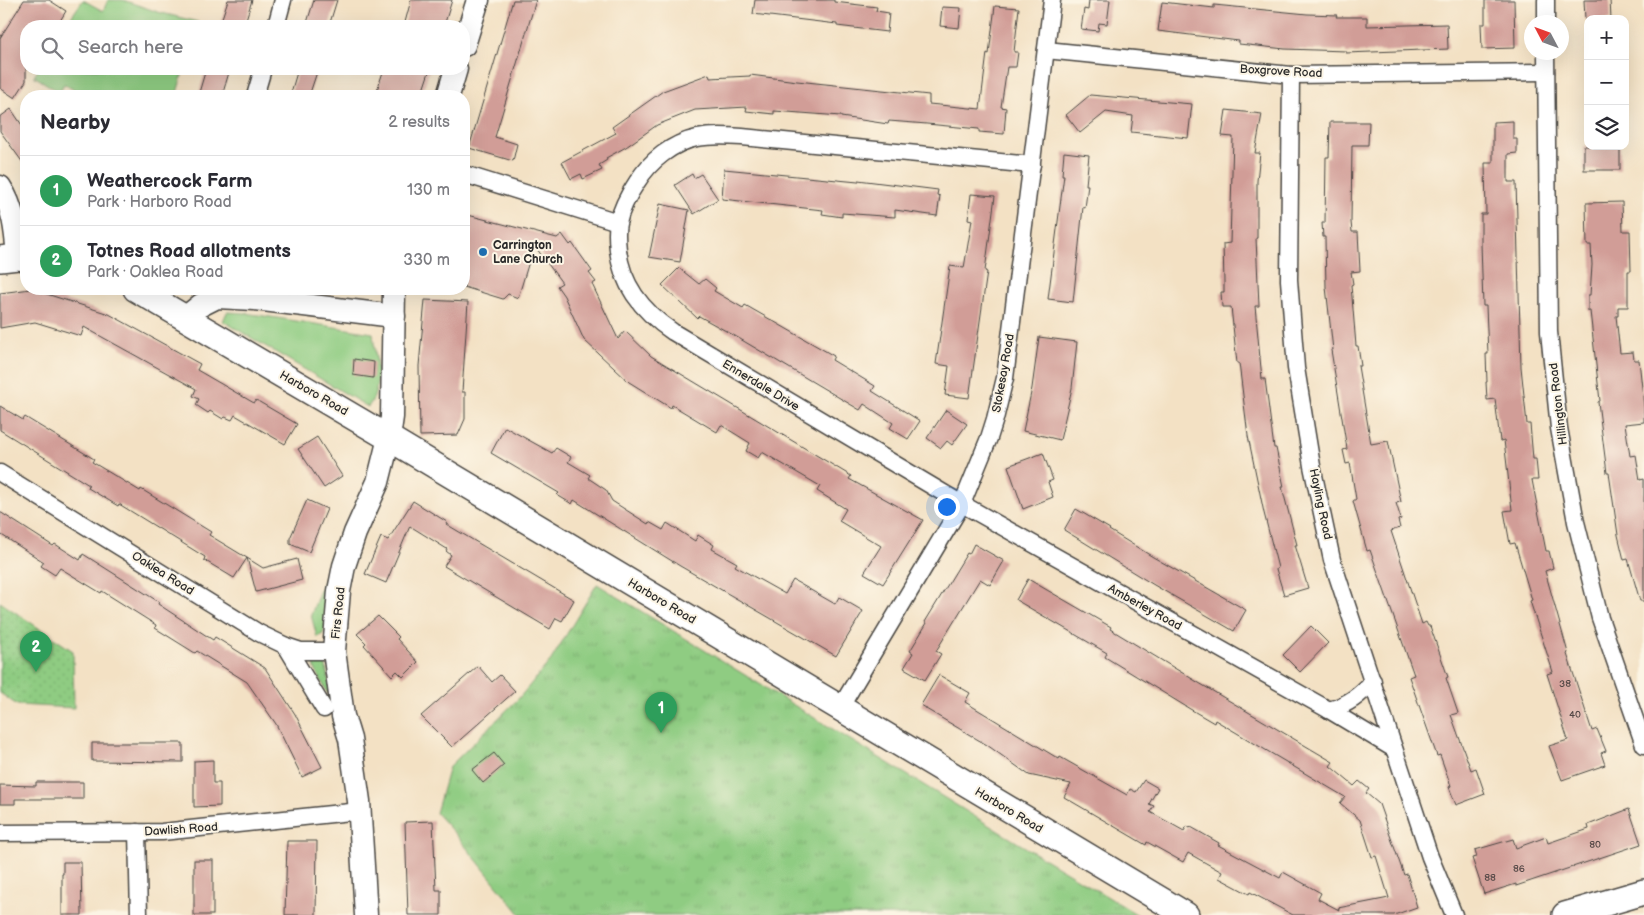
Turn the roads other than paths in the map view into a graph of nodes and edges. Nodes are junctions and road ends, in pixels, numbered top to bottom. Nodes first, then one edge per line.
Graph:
1 (284, 0) edge
2 (478, 0) edge
3 (1052, 0) edge
4 (1546, 0) edge
5 (1546, 15) edge
6 (278, 20) edge
7 (470, 26) edge
8 (1046, 50) junction
9 (1546, 60) edge
10 (1546, 72) junction
11 (261, 75) edge
12 (454, 75) edge
13 (1291, 75) junction
14 (257, 90) edge
15 (450, 90) edge
16 (1032, 165) junction
17 (470, 176) edge
18 (0, 186) edge
19 (618, 222) junction
20 (15, 258) edge
21 (146, 295) edge
22 (394, 295) edge
23 (394, 316) junction
24 (185, 318) junction
25 (389, 438) junction
26 (0, 473) edge
27 (962, 504) junction
28 (286, 646) junction
29 (334, 651) junction
30 (1373, 681) junction
31 (840, 708) junction
32 (324, 709) dead end
33 (1329, 710) junction
34 (1644, 745) edge
35 (1394, 749) junction
36 (360, 811) junction
37 (0, 832) edge
38 (137, 832) junction
39 (1644, 892) edge
40 (139, 915) edge
41 (366, 915) edge
42 (1186, 915) edge
43 (1454, 915) edge
44 (1565, 915) edge

1 - 6 street
2 - 7 street
3 - 8 street, Stokesay Road
4 - 5 street
8 - 13 street, Boxgrove Road
8 - 16 street, Stokesay Road
9 - 10 street, Hillington Road
10 - 13 street, Boxgrove Road
10 - 34 street, Hillington Road
11 - 14 street
12 - 15 street
13 - 30 street, Hayling Road
16 - 19 street, Ennerdale Drive
16 - 27 street, Stokesay Road
17 - 19 street
18 - 20 street
19 - 27 street, Ennerdale Drive
21 - 24 main road, Harboro Road
22 - 23 street, Firs Road
23 - 24 street
23 - 25 street, Firs Road
24 - 25 main road, Harboro Road
25 - 29 street, Firs Road
25 - 31 main road, Harboro Road
26 - 28 street, Oaklea Road
27 - 31 street, Stokesay Road
27 - 33 street, Amberley Road
28 - 29 street, Oaklea Road
28 - 32 street
29 - 36 street, Firs Road
30 - 33 street
30 - 35 street, Hayling Road
31 - 42 main road, Harboro Road
33 - 35 street, Amberley Road
35 - 43 street, Hayling Road
36 - 38 street, Dawlish Road
36 - 41 street, Firs Road
37 - 38 street, Dawlish Road
38 - 40 street
39 - 44 main road

